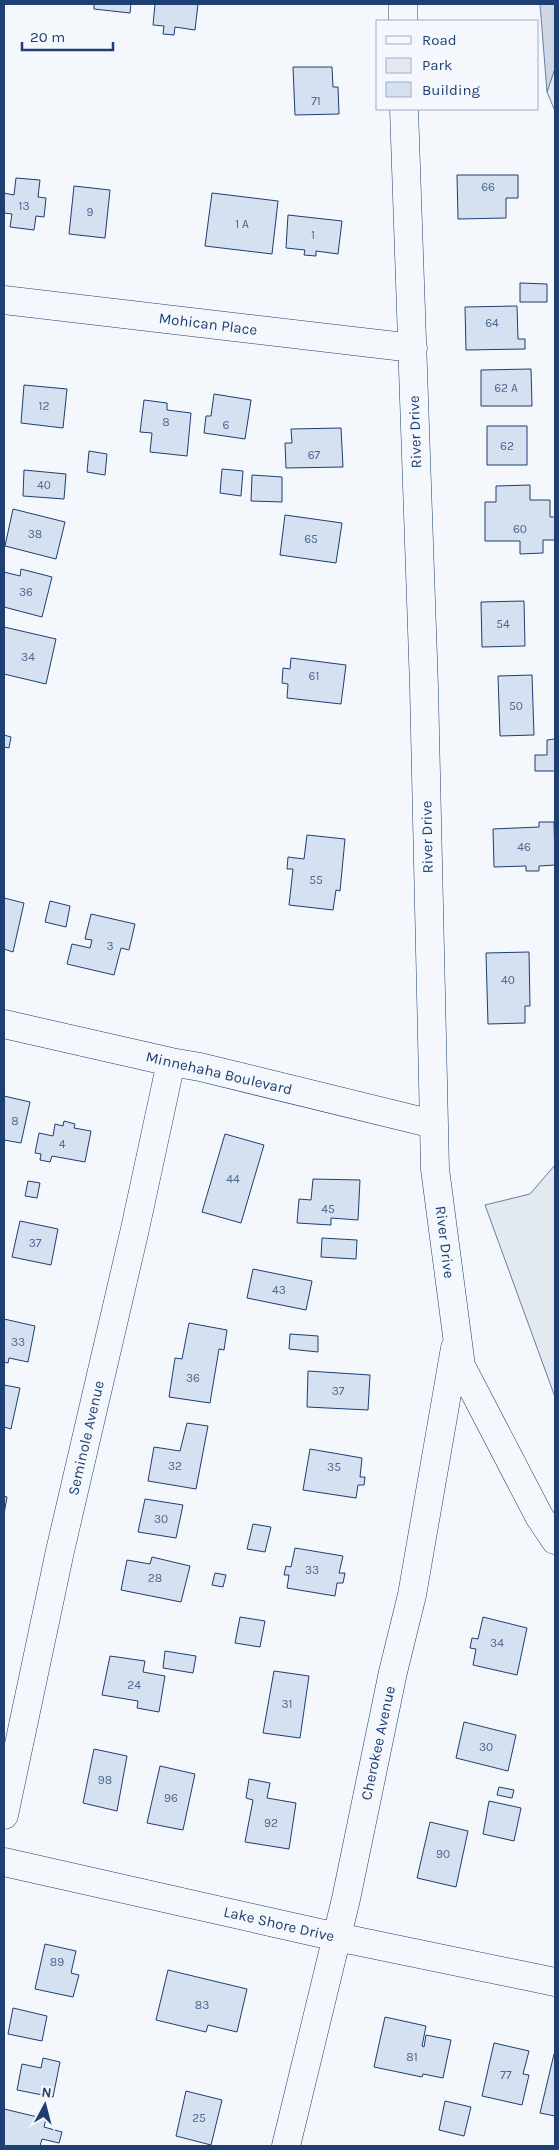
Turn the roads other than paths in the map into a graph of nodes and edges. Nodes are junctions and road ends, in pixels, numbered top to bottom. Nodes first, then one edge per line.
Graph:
1 (403, 4) edge
2 (404, 20) edge
3 (404, 110) edge
4 (4, 300) edge
5 (413, 348) junction
6 (4, 1024) edge
7 (171, 1062) junction
8 (433, 1124) junction
9 (457, 1337) junction
10 (555, 1540) edge
11 (4, 1815) edge
12 (4, 1862) edge
13 (337, 1937) junction
14 (555, 1982) edge
15 (286, 2146) edge

1 - 2 street
3 - 5 street, River Drive
4 - 5 street, Mohican Place
5 - 8 street, River Drive
6 - 7 street, Minnehaha Boulevard
7 - 8 street, Minnehaha Boulevard
7 - 11 street, Seminole Avenue
8 - 9 street, River Drive
9 - 10 street, River Drive
9 - 13 street, Cherokee Avenue
12 - 13 street, Lake Shore Drive
13 - 14 street, Lake Shore Drive
13 - 15 street, Cherokee Avenue

